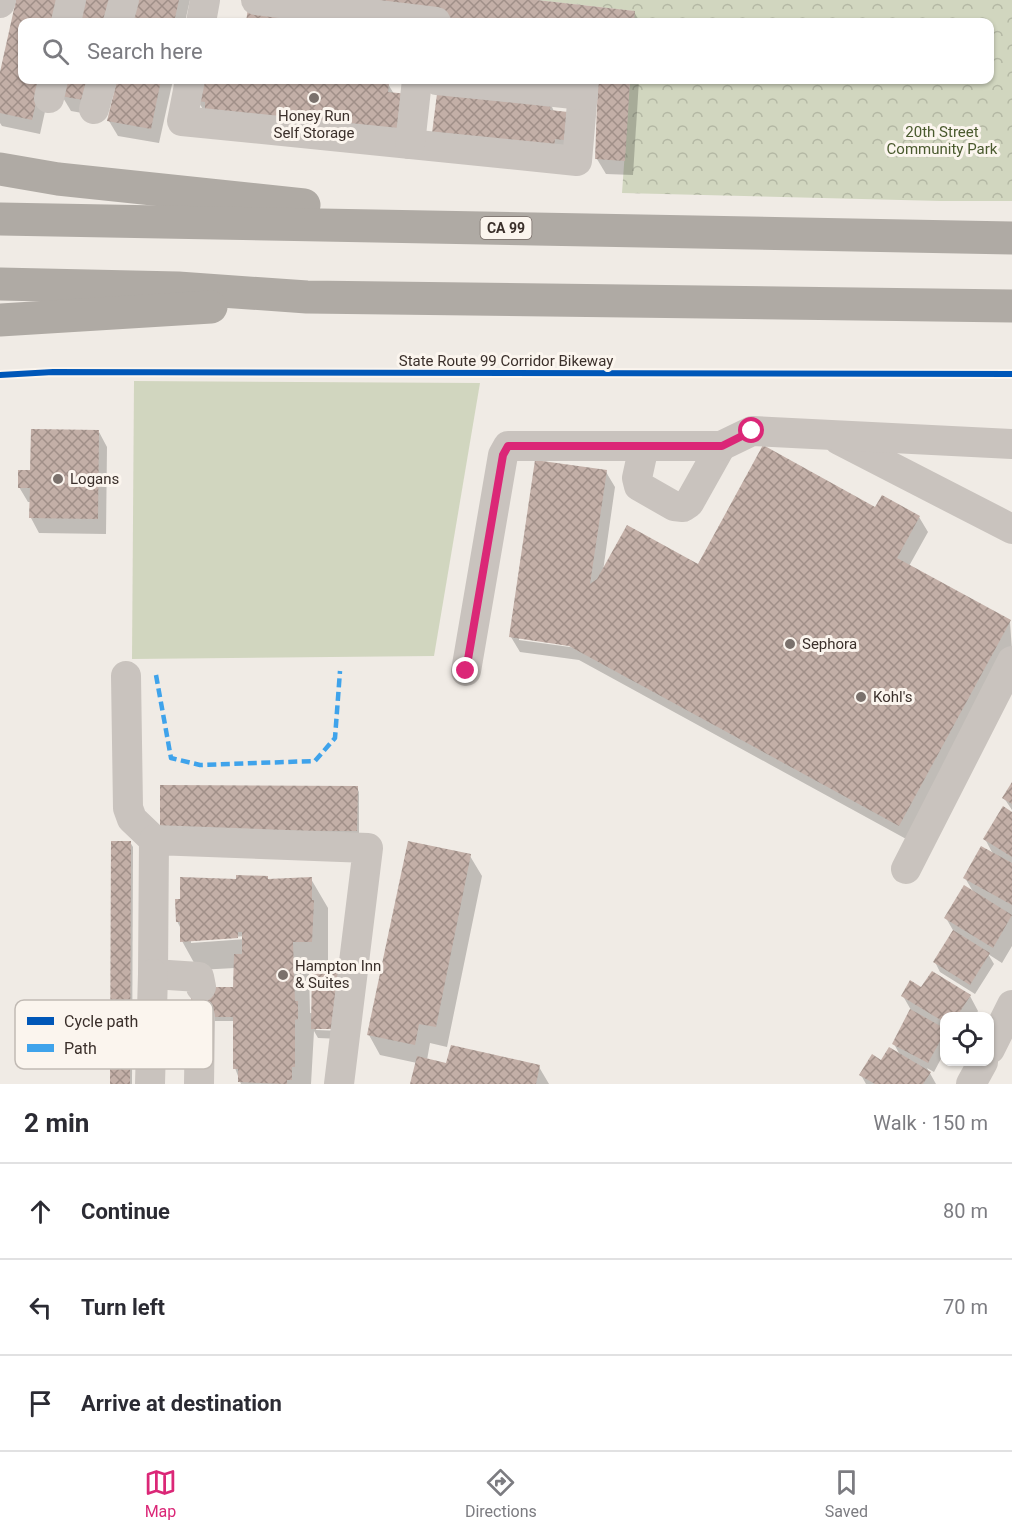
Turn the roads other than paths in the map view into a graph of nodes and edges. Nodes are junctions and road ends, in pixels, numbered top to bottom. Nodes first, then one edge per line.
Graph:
1 (71, 0) edge
2 (124, 0) edge
3 (205, 0) edge
4 (256, 0) edge
5 (67, 18) edge
6 (119, 18) edge
7 (202, 18) edge
8 (397, 18) edge
9 (101, 84) edge
10 (189, 84) edge
11 (417, 84) edge
12 (521, 84) edge
13 (584, 87) edge
14 (94, 109) dead end
15 (410, 144) junction
16 (0, 169) edge
17 (0, 219) edge
18 (397, 226) junction
19 (1012, 238) edge
20 (0, 285) edge
21 (308, 297) junction
22 (1012, 306) edge
23 (0, 320) edge
24 (829, 435) junction
25 (1012, 444) edge
26 (644, 446) junction
27 (722, 446) junction
28 (1012, 529) edge
29 (1012, 661) edge
30 (466, 671) dead end
31 (126, 676) dead end
32 (154, 840) junction
33 (906, 869) dead end
34 (153, 974) junction
35 (201, 987) dead end
36 (152, 1000) edge
37 (1012, 1005) edge
38 (994, 1041) edge
39 (981, 1066) edge
40 (150, 1069) edge
41 (199, 1069) edge
42 (150, 1084) edge
43 (199, 1084) edge
44 (339, 1084) edge
45 (971, 1084) edge

1 - 5 street
2 - 6 street
3 - 7 street
4 - 8 street
9 - 14 street
10 - 15 street
11 - 15 street
12 - 13 street
13 - 15 street
16 - 18 highway
17 - 18 highway, CA 99
18 - 19 highway, CA 99
20 - 21 highway
21 - 22 highway
21 - 23 highway
24 - 25 street
24 - 27 street
24 - 28 street
26 - 27 street
26 - 27 street
26 - 30 street
29 - 33 street
31 - 32 street
32 - 34 street
32 - 44 street
34 - 35 street
34 - 36 street
37 - 38 street
39 - 45 street
40 - 42 street
41 - 43 street

